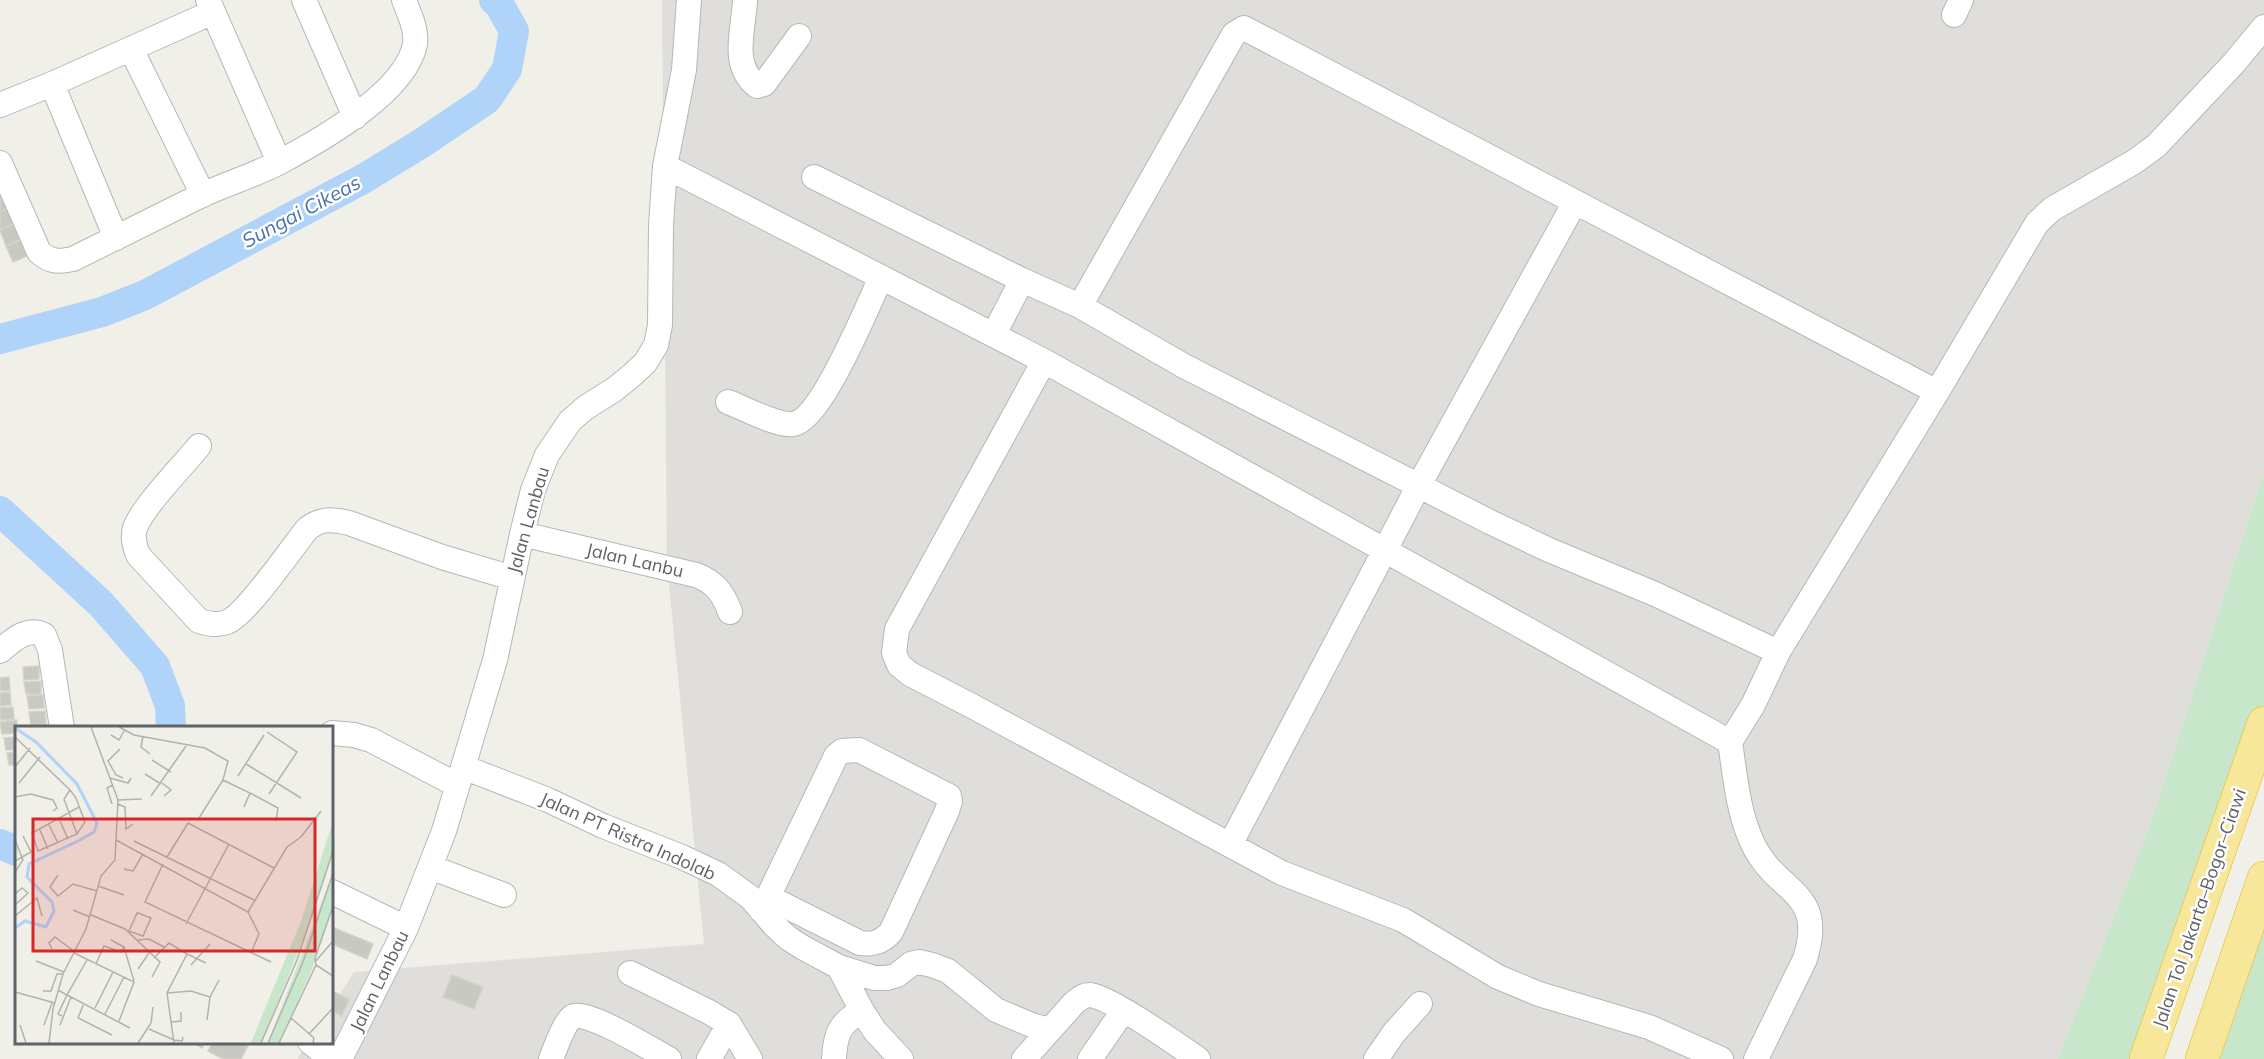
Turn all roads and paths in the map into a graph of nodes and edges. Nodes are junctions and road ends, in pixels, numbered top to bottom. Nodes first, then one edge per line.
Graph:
1 (304, 0) edge
2 (404, 0) edge
3 (689, 0) edge
4 (746, 0) edge
5 (210, 6) edge
6 (2264, 27) edge
7 (800, 36) dead end
8 (131, 49) junction
9 (52, 84) junction
10 (0, 105) edge
11 (355, 117) junction
12 (279, 162) junction
13 (0, 163) edge
14 (665, 166) junction
15 (814, 177) dead end
16 (203, 195) junction
17 (1575, 202) junction
18 (116, 238) junction
19 (881, 277) junction
20 (1022, 280) junction
21 (1080, 306) junction
22 (994, 334) junction
23 (1044, 361) junction
24 (1937, 392) junction
25 (728, 402) dead end
26 (199, 446) dead end
27 (1418, 486) junction
28 (522, 534) junction
29 (1385, 551) junction
30 (512, 578) junction
31 (730, 612) dead end
32 (0, 651) edge
33 (1778, 652) junction
34 (2264, 723) edge
35 (62, 726) edge
36 (333, 733) edge
37 (1730, 742) junction
38 (460, 776) junction
39 (1230, 844) junction
40 (430, 867) junction
41 (2264, 878) edge
42 (333, 892) edge
43 (504, 895) dead end
44 (764, 904) junction
45 (406, 928) junction
46 (839, 967) junction
47 (630, 973) dead end
48 (1420, 1005) dead end
49 (862, 1011) junction
50 (1123, 1011) junction
51 (729, 1024) junction
52 (1050, 1030) junction
53 (312, 1044) edge
54 (331, 1059) edge
55 (340, 1059) edge
56 (551, 1059) edge
57 (669, 1059) edge
58 (709, 1059) edge
59 (750, 1059) edge
60 (834, 1059) edge
61 (901, 1059) edge
62 (1024, 1059) edge
63 (1090, 1059) edge
64 (1198, 1059) edge
65 (1376, 1059) edge
66 (1721, 1059) edge
67 (1756, 1059) edge
68 (2145, 1059) edge
69 (2202, 1059) edge

1 - 11 street
2 - 11 street
3 - 14 street, Jalan Lanbau
4 - 7 street
5 - 8 street
5 - 12 street
6 - 24 street
8 - 9 street
8 - 16 street
9 - 10 street
9 - 18 street
11 - 12 street
12 - 16 street
13 - 18 street
14 - 19 street
14 - 28 street, Jalan Lanbau
15 - 20 street
16 - 18 street
17 - 21 street
17 - 24 street
17 - 27 street
19 - 22 street
19 - 25 street
20 - 21 street
20 - 22 street
21 - 27 street
22 - 23 street
23 - 29 street
23 - 39 street
24 - 33 street
26 - 30 street
27 - 29 street
27 - 33 street
28 - 30 street, Jalan Lanbau
28 - 31 street, Jalan Lanbu
29 - 37 street
29 - 39 street
30 - 38 street, Jalan Lanbau
32 - 35 street
33 - 37 street
34 - 68 highway, Jalan Tol Jakarta–Bogor–Ciawi
36 - 38 street, Jalan PT Ristra Indolab
37 - 67 street
38 - 40 street, Jalan Lanbau
38 - 44 street, Jalan PT Ristra Indolab
39 - 66 street
40 - 43 street
40 - 45 street, Jalan Lanbau
41 - 69 highway
42 - 45 street
44 - 44 street
44 - 46 street, Jalan PT Ristra Indolab
45 - 55 street, Jalan Lanbau
46 - 49 street
46 - 52 street, Jalan PT Ristra Indolab
47 - 51 street
48 - 65 street
49 - 60 street
49 - 61 street
50 - 52 street
50 - 63 street
50 - 64 street
51 - 58 street
51 - 59 street
52 - 62 street
53 - 54 street
56 - 57 street

